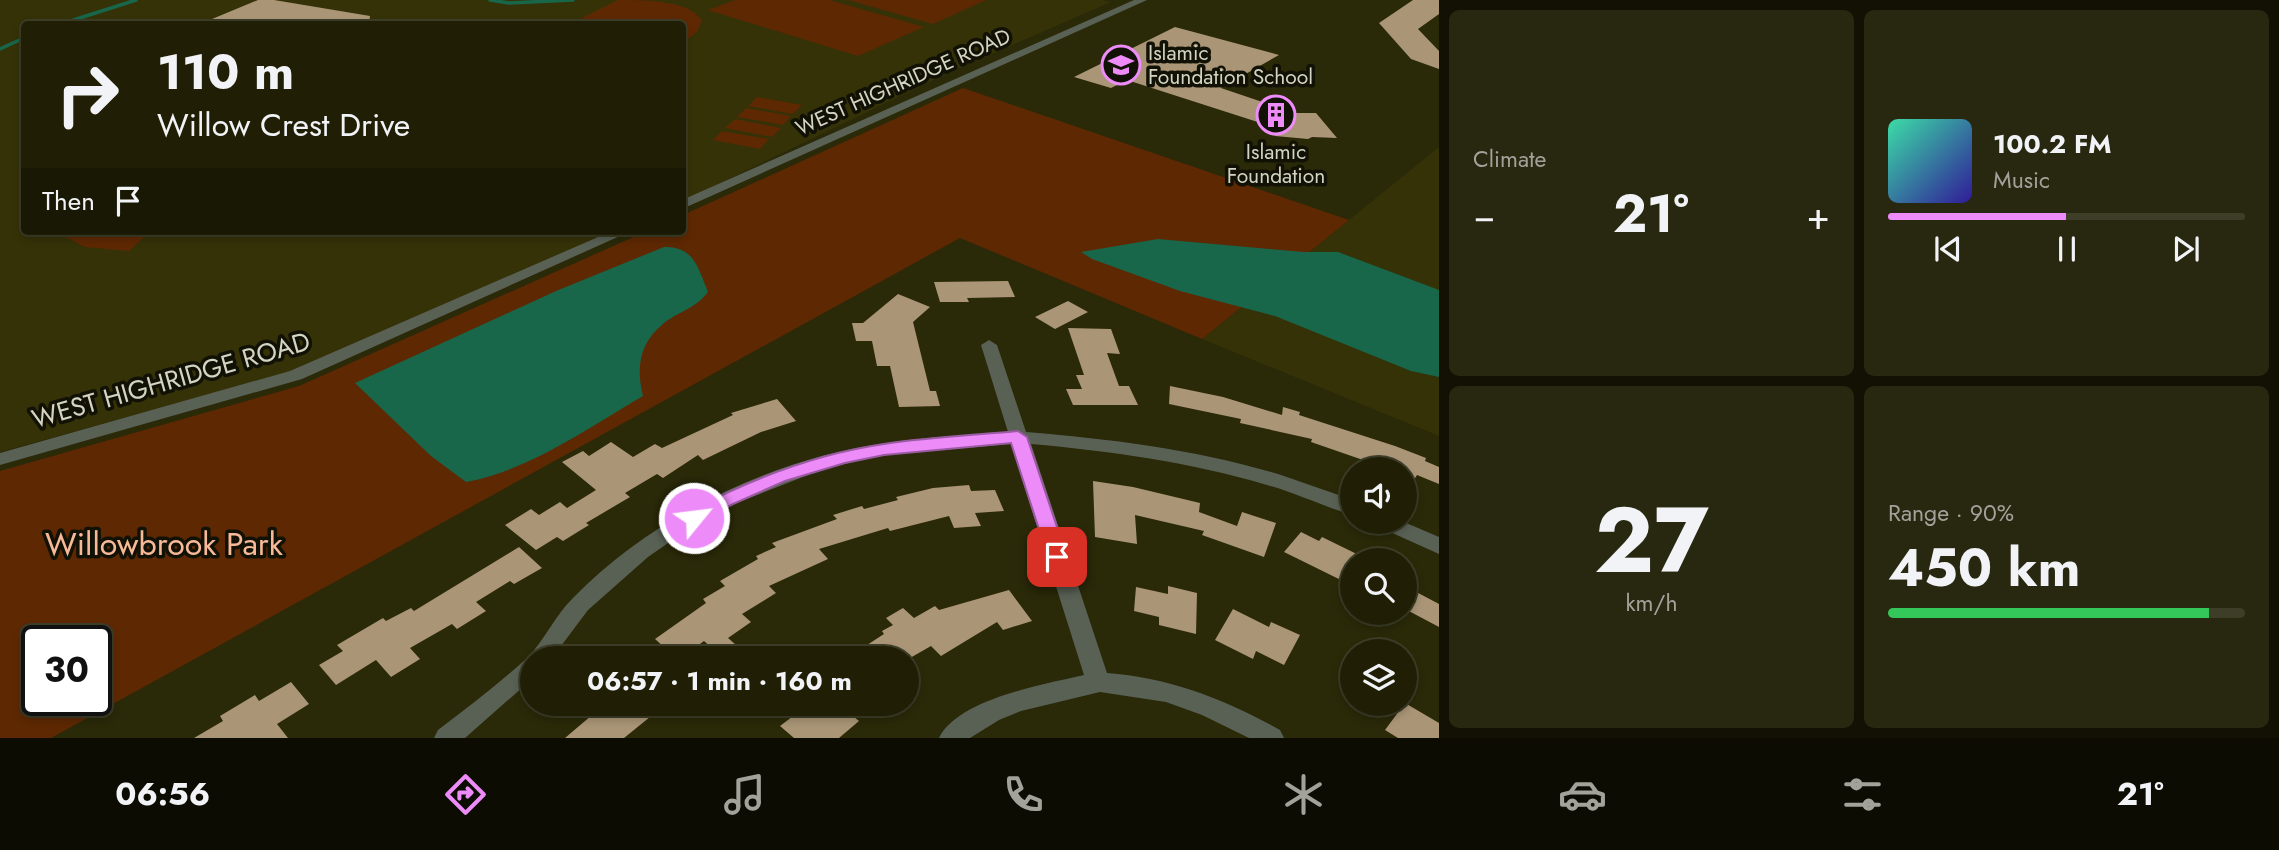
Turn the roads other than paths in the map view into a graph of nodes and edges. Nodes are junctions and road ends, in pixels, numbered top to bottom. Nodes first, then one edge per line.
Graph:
1 (1142, 0) edge
2 (686, 203) edge
3 (615, 235) edge
4 (989, 345) dead end
5 (1018, 437) junction
6 (0, 459) edge
7 (1340, 503) edge
8 (1412, 534) edge
9 (1439, 546) edge
10 (548, 646) edge
11 (520, 676) edge
12 (1098, 682) junction
13 (447, 738) edge
14 (952, 738) edge
15 (1271, 738) edge

1 - 2 street, WEST HIGHRIDGE ROAD
3 - 6 street, WEST HIGHRIDGE ROAD
4 - 5 street
5 - 7 street
5 - 10 street
5 - 12 street
8 - 9 street
11 - 13 street
12 - 14 street
12 - 15 street

